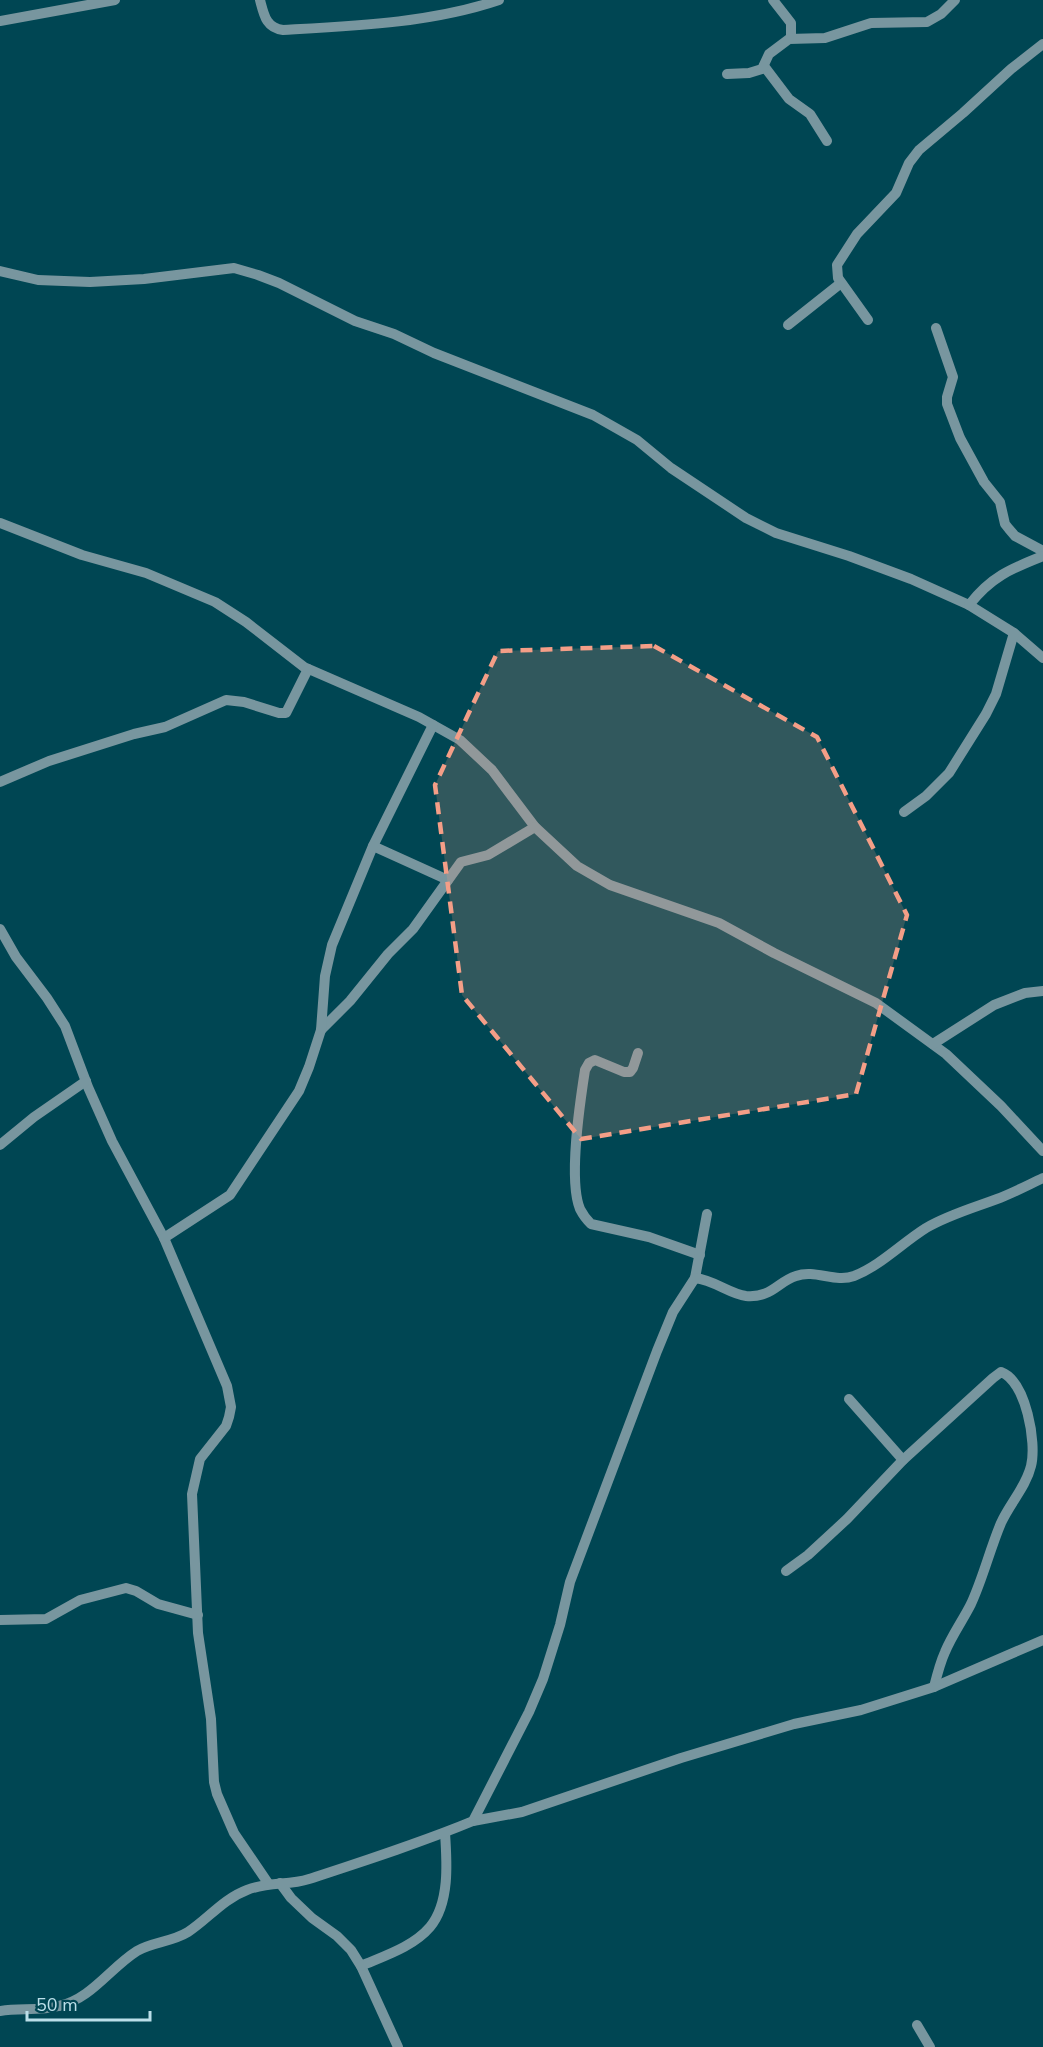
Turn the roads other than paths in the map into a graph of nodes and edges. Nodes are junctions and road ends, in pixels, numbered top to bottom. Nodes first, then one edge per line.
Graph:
1 (115, 0) edge
2 (260, 0) edge
3 (499, 0) edge
4 (773, 0) edge
5 (955, 0) edge
6 (0, 21) edge
7 (791, 38) junction
8 (1043, 44) edge
9 (764, 66) junction
10 (727, 74) dead end
11 (827, 141) dead end
12 (0, 270) edge
13 (841, 284) junction
14 (868, 320) dead end
15 (788, 325) dead end
16 (936, 328) dead end
17 (0, 523) edge
18 (1043, 551) edge
19 (1043, 556) edge
20 (969, 605) junction
21 (1014, 633) junction
22 (1043, 658) edge
23 (308, 669) junction
24 (433, 725) junction
25 (0, 782) edge
26 (904, 812) dead end
27 (535, 827) junction
28 (373, 846) junction
29 (448, 880) junction
30 (0, 929) edge
31 (1043, 991) edge
32 (321, 1030) junction
33 (933, 1044) junction
34 (638, 1053) dead end
35 (86, 1081) junction
36 (0, 1145) edge
37 (1043, 1151) edge
38 (1043, 1179) edge
39 (707, 1214) dead end
40 (164, 1238) junction
41 (700, 1256) junction
42 (695, 1278) junction
43 (849, 1399) dead end
44 (903, 1460) junction
45 (786, 1571) dead end
46 (198, 1615) junction
47 (0, 1620) edge
48 (1043, 1640) edge
49 (934, 1687) junction
50 (473, 1821) junction
51 (445, 1833) junction
52 (268, 1883) junction
53 (280, 1883) junction
54 (361, 1966) junction
55 (0, 2011) edge
56 (917, 2025) dead end
57 (398, 2047) edge
58 (930, 2047) edge

1 - 6 street
2 - 3 street
4 - 7 street
5 - 7 street
7 - 9 street
8 - 13 street
9 - 10 street
9 - 11 street
12 - 20 street
13 - 14 street
13 - 15 street
16 - 18 street
17 - 23 street
19 - 20 street
20 - 21 street
21 - 22 street
21 - 26 street
23 - 24 street
23 - 25 street
24 - 27 street
24 - 28 street
27 - 29 street
27 - 33 street
28 - 29 street
28 - 32 street
29 - 32 street
30 - 35 street
31 - 33 street
32 - 40 street
33 - 37 street
34 - 41 street
35 - 36 street
35 - 40 street
38 - 42 street
39 - 41 street
40 - 46 street
41 - 42 street
42 - 50 street
43 - 44 street
44 - 45 street
44 - 49 street
46 - 47 street
46 - 52 street
48 - 49 street
49 - 50 street
50 - 51 street
51 - 53 street
51 - 54 street
52 - 53 street
52 - 55 street
53 - 54 street
54 - 57 street
56 - 58 street

